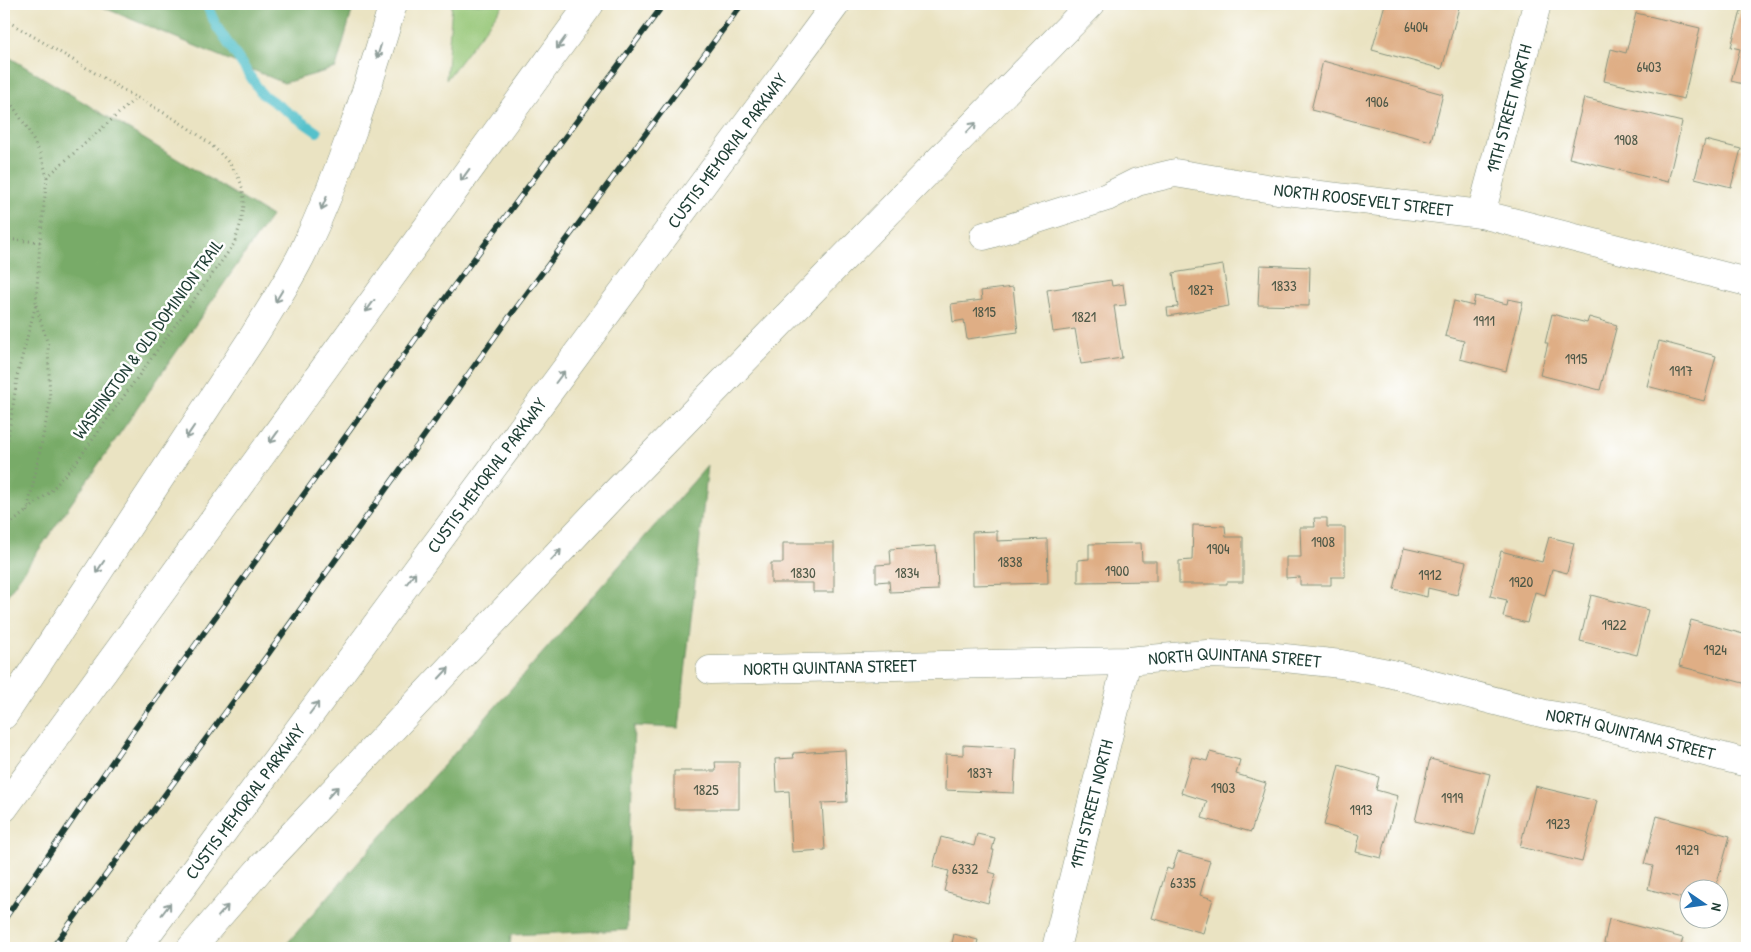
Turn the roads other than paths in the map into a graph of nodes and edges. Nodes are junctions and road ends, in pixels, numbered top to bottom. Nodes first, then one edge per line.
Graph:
1 (393, 4) edge
2 (590, 4) edge
3 (836, 4) edge
4 (1091, 4) edge
5 (1537, 4) edge
6 (1480, 214) junction
7 (984, 236) dead end
8 (1747, 282) edge
9 (1127, 661) junction
10 (710, 670) dead end
11 (4, 715) edge
12 (1747, 763) edge
13 (4, 808) edge
14 (137, 948) edge
15 (191, 948) edge
16 (1056, 948) edge

1 -> 11 main road
2 -> 13 main road
14 -> 3 main road, CUSTIS MEMORIAL PARKWAY
15 -> 4 main road
5 - 6 main road, 19TH STREET NORTH
6 - 7 main road, NORTH ROOSEVELT STREET
6 - 8 main road, NORTH ROOSEVELT STREET
9 - 10 main road, NORTH QUINTANA STREET
9 - 12 main road, NORTH QUINTANA STREET
9 - 16 main road, 19TH STREET NORTH

